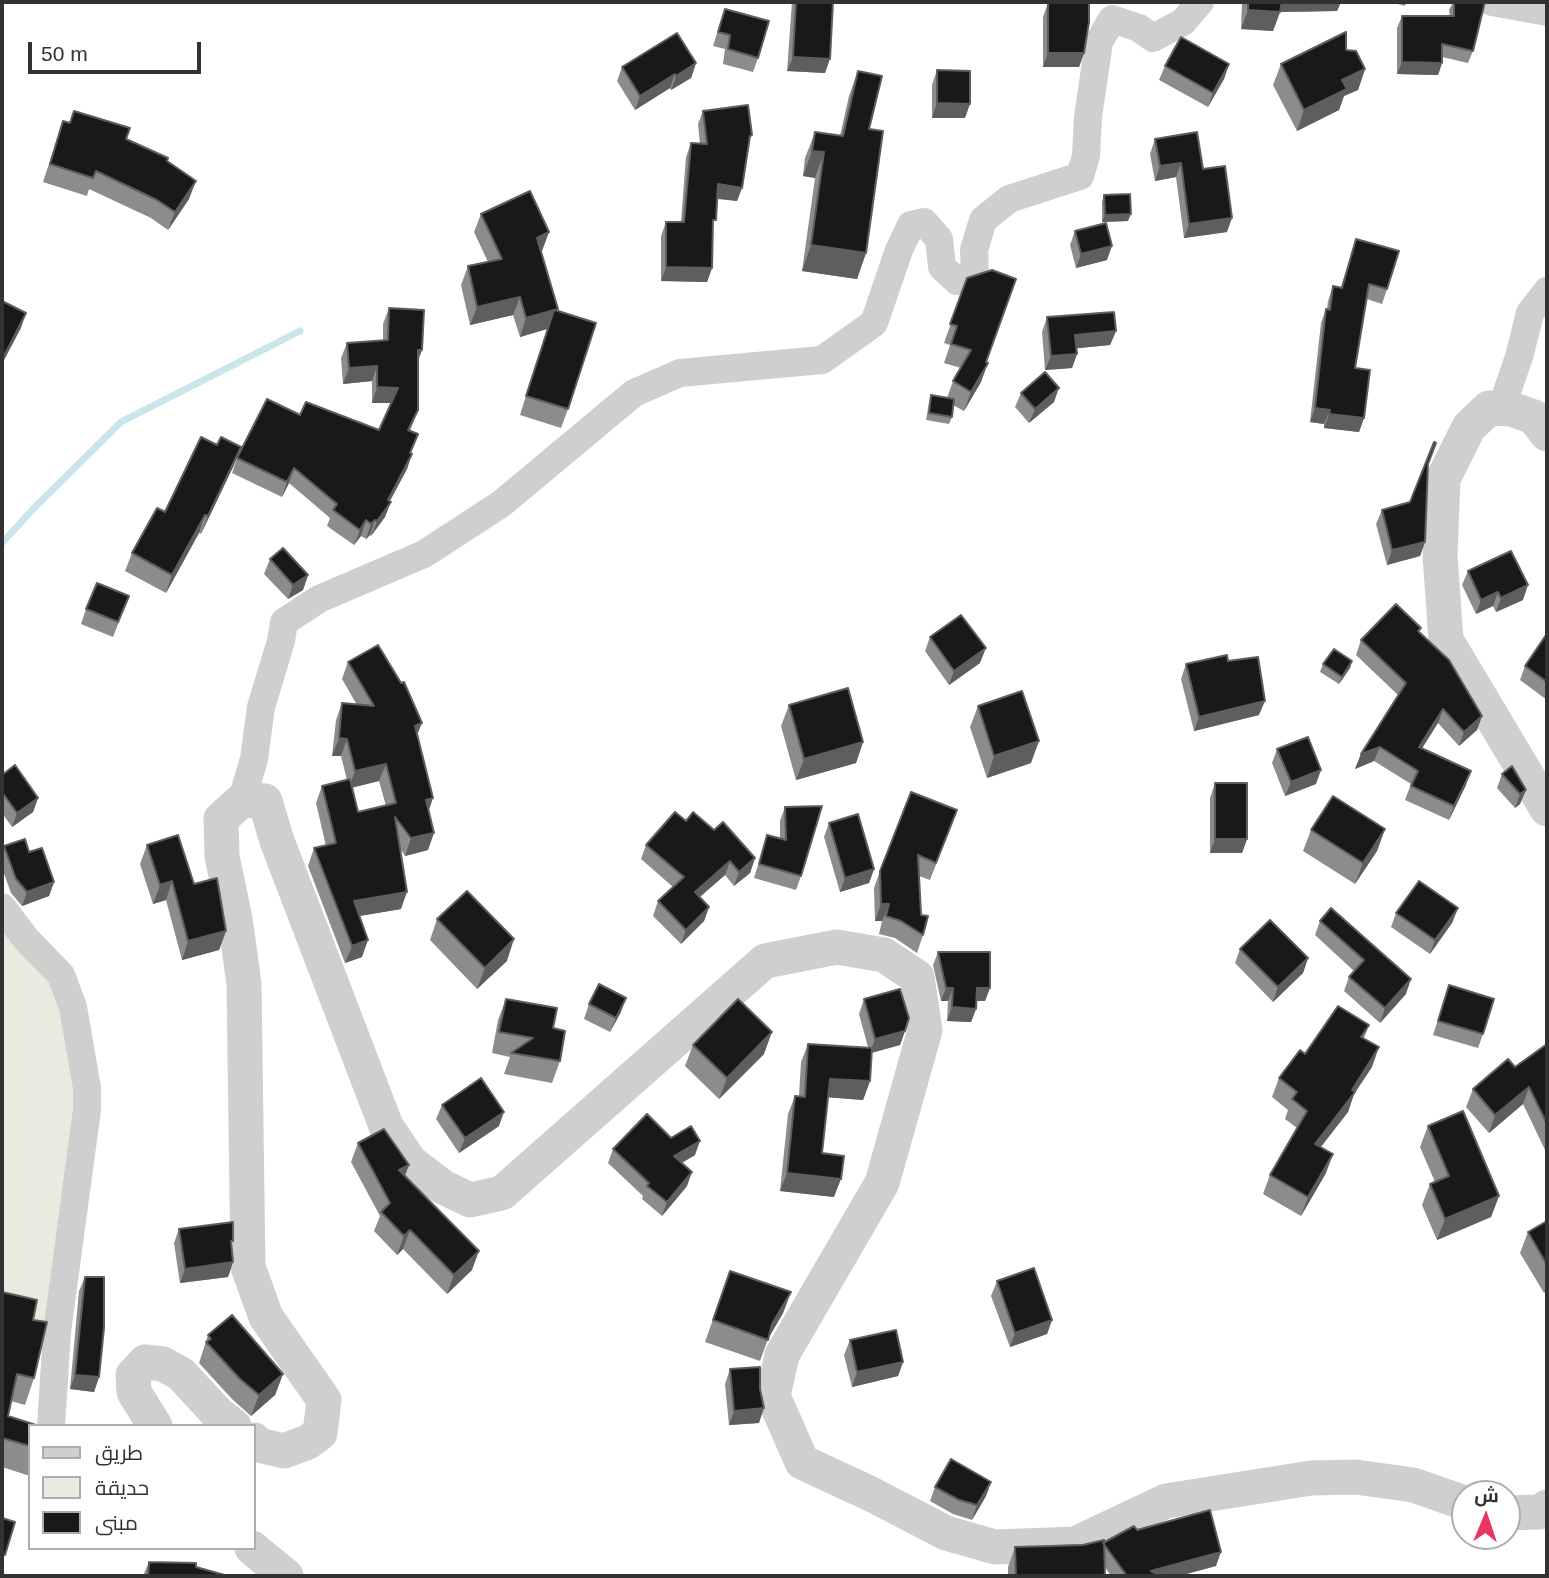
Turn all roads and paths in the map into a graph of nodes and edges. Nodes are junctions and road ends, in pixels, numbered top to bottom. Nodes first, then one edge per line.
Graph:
1 (1200, 2) edge
2 (1492, 2) edge
3 (1547, 12) edge
4 (1547, 291) edge
5 (1501, 409) junction
6 (1547, 434) edge
7 (242, 800) junction
8 (1547, 809) edge
9 (2, 908) edge
10 (51, 1424) edge
11 (154, 1424) edge
12 (231, 1424) edge
13 (256, 1442) edge
14 (1451, 1498) edge
15 (1547, 1507) edge
16 (1521, 1513) edge
17 (254, 1550) edge
18 (286, 1576) edge

1 - 7 street
2 - 3 street
4 - 5 street
5 - 6 street
5 - 8 street
7 - 13 street
7 - 14 street
9 - 10 street
11 - 12 street
15 - 16 street
17 - 18 street

